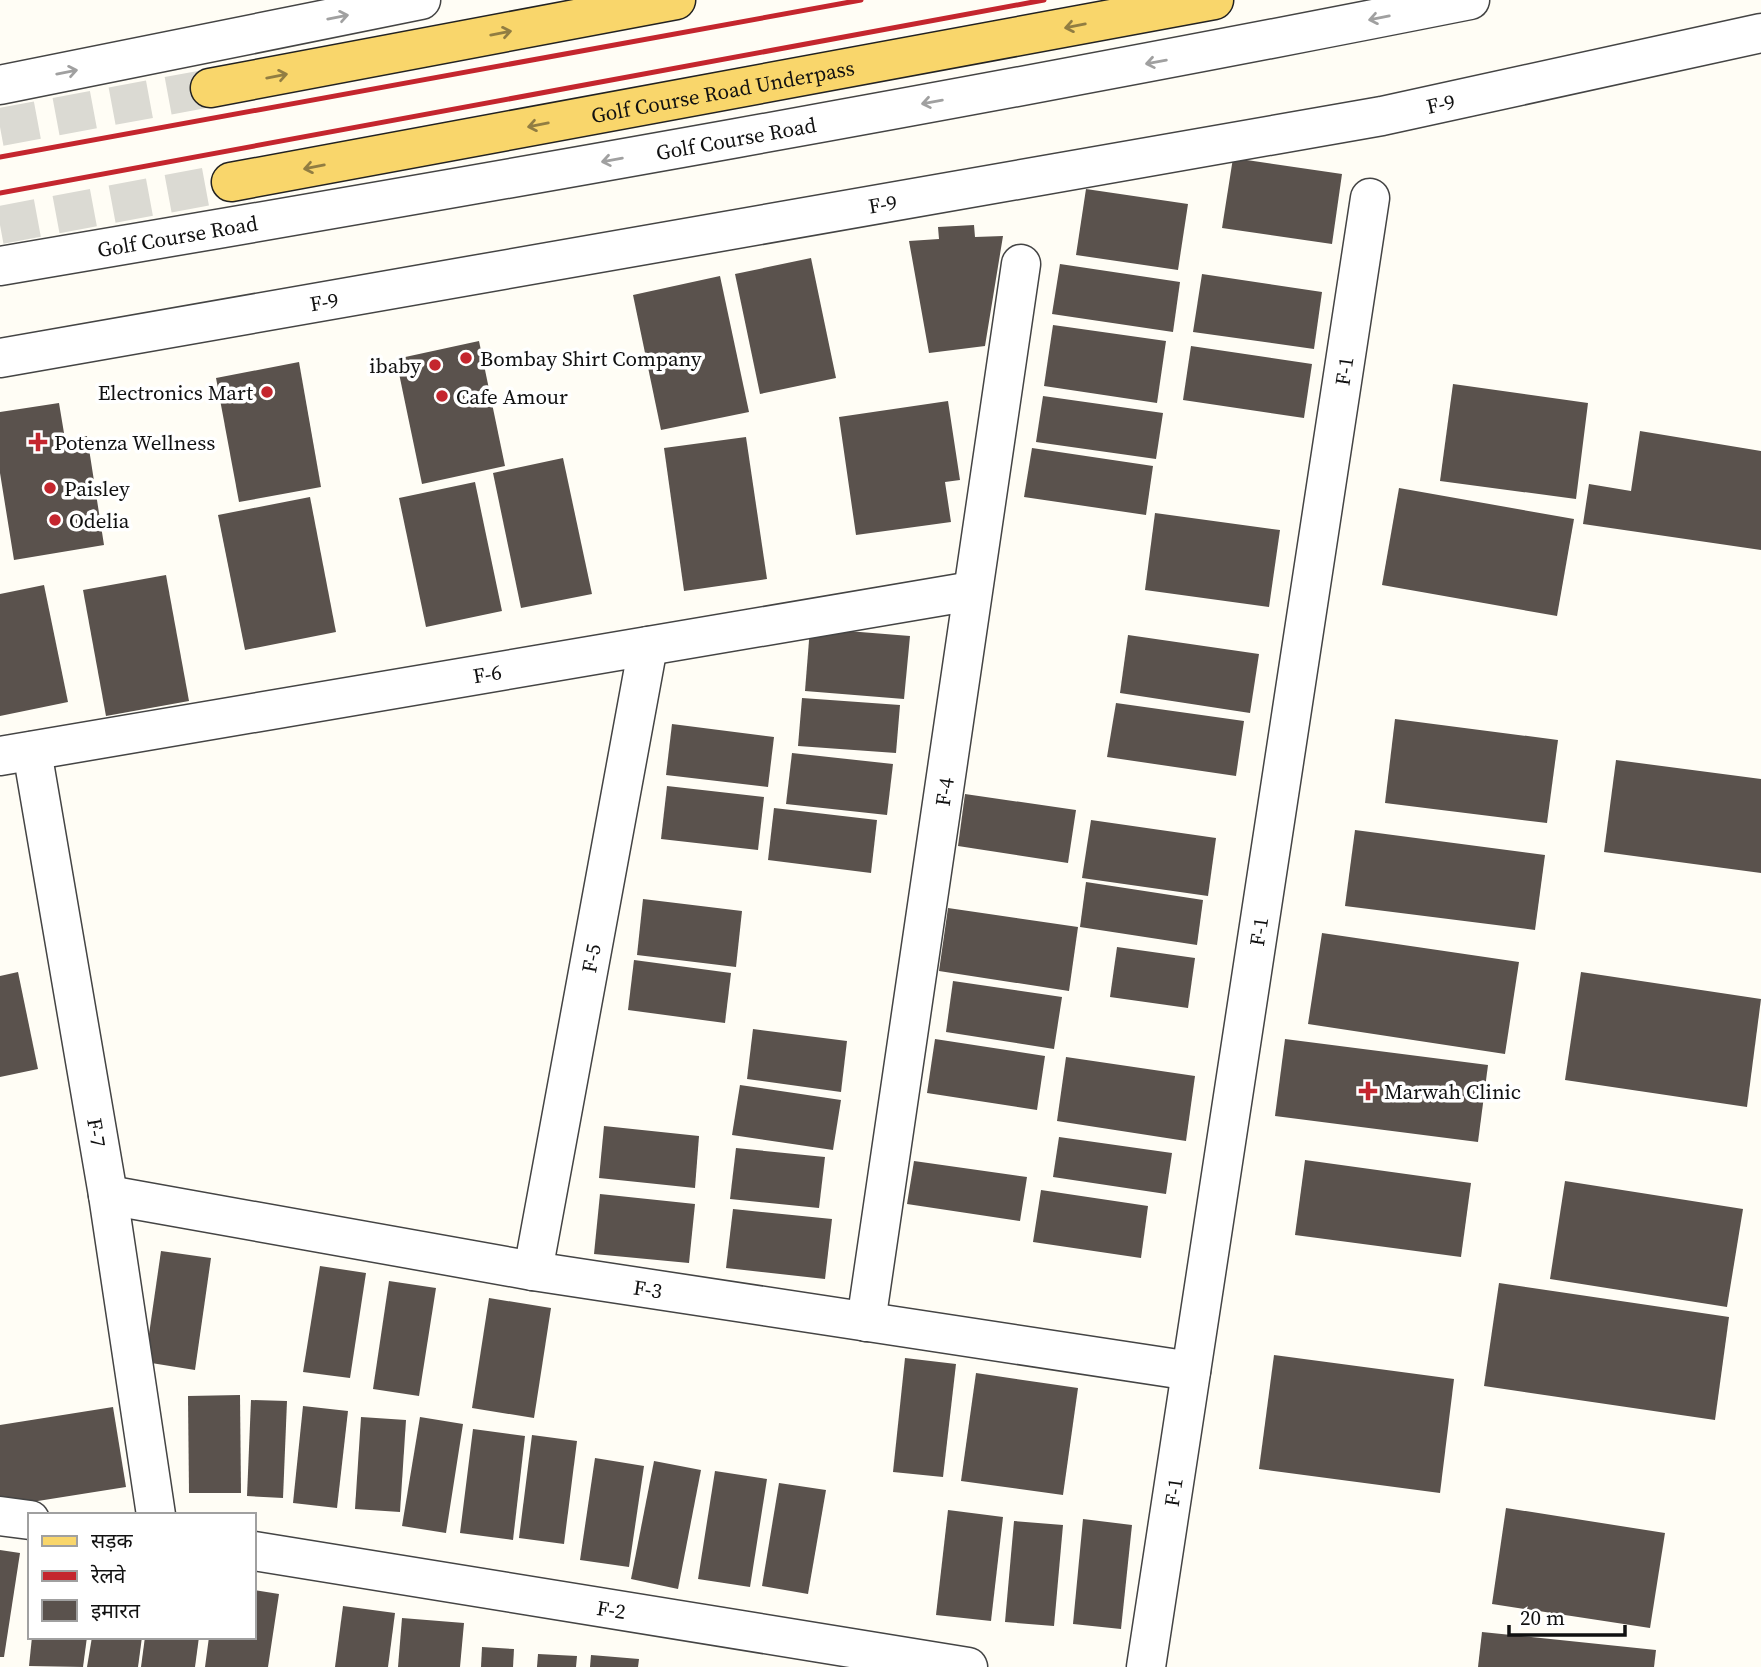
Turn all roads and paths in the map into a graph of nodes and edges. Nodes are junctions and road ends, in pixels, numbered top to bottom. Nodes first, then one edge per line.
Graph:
1 (421, 0) edge
2 (676, 0) edge
3 (1214, 0) edge
4 (1470, 0) edge
5 (1761, 33) edge
6 (0, 85) edge
7 (210, 88) tunnel mouth
8 (231, 182) tunnel mouth
9 (1370, 198) dead end
10 (1021, 264) dead end
11 (0, 266) edge
12 (0, 358) edge
13 (972, 591) junction
14 (649, 646) junction
15 (16, 754) edge
16 (108, 1195) junction
17 (533, 1270) junction
18 (866, 1321) junction
19 (1191, 1371) junction
20 (156, 1513) edge
21 (0, 1516) edge
22 (28, 1520) edge
23 (256, 1551) edge
24 (968, 1667) edge
25 (1146, 1667) edge

6 -> 1 street
7 -> 2 main road
3 -> 8 main road, Golf Course Road Underpass
4 -> 11 street, Golf Course Road
5 - 12 street, F-9
9 - 19 street, F-1
10 - 13 street, F-4
13 - 14 street, F-6
13 - 18 street, F-4
14 - 15 street, F-6
14 - 17 street, F-5
15 - 16 street, F-7
16 - 17 street, F-3
16 - 20 street, F-7
17 - 18 street, F-3
18 - 19 street, F-3
19 - 25 street, F-1
21 - 22 street
23 - 24 street, F-2

